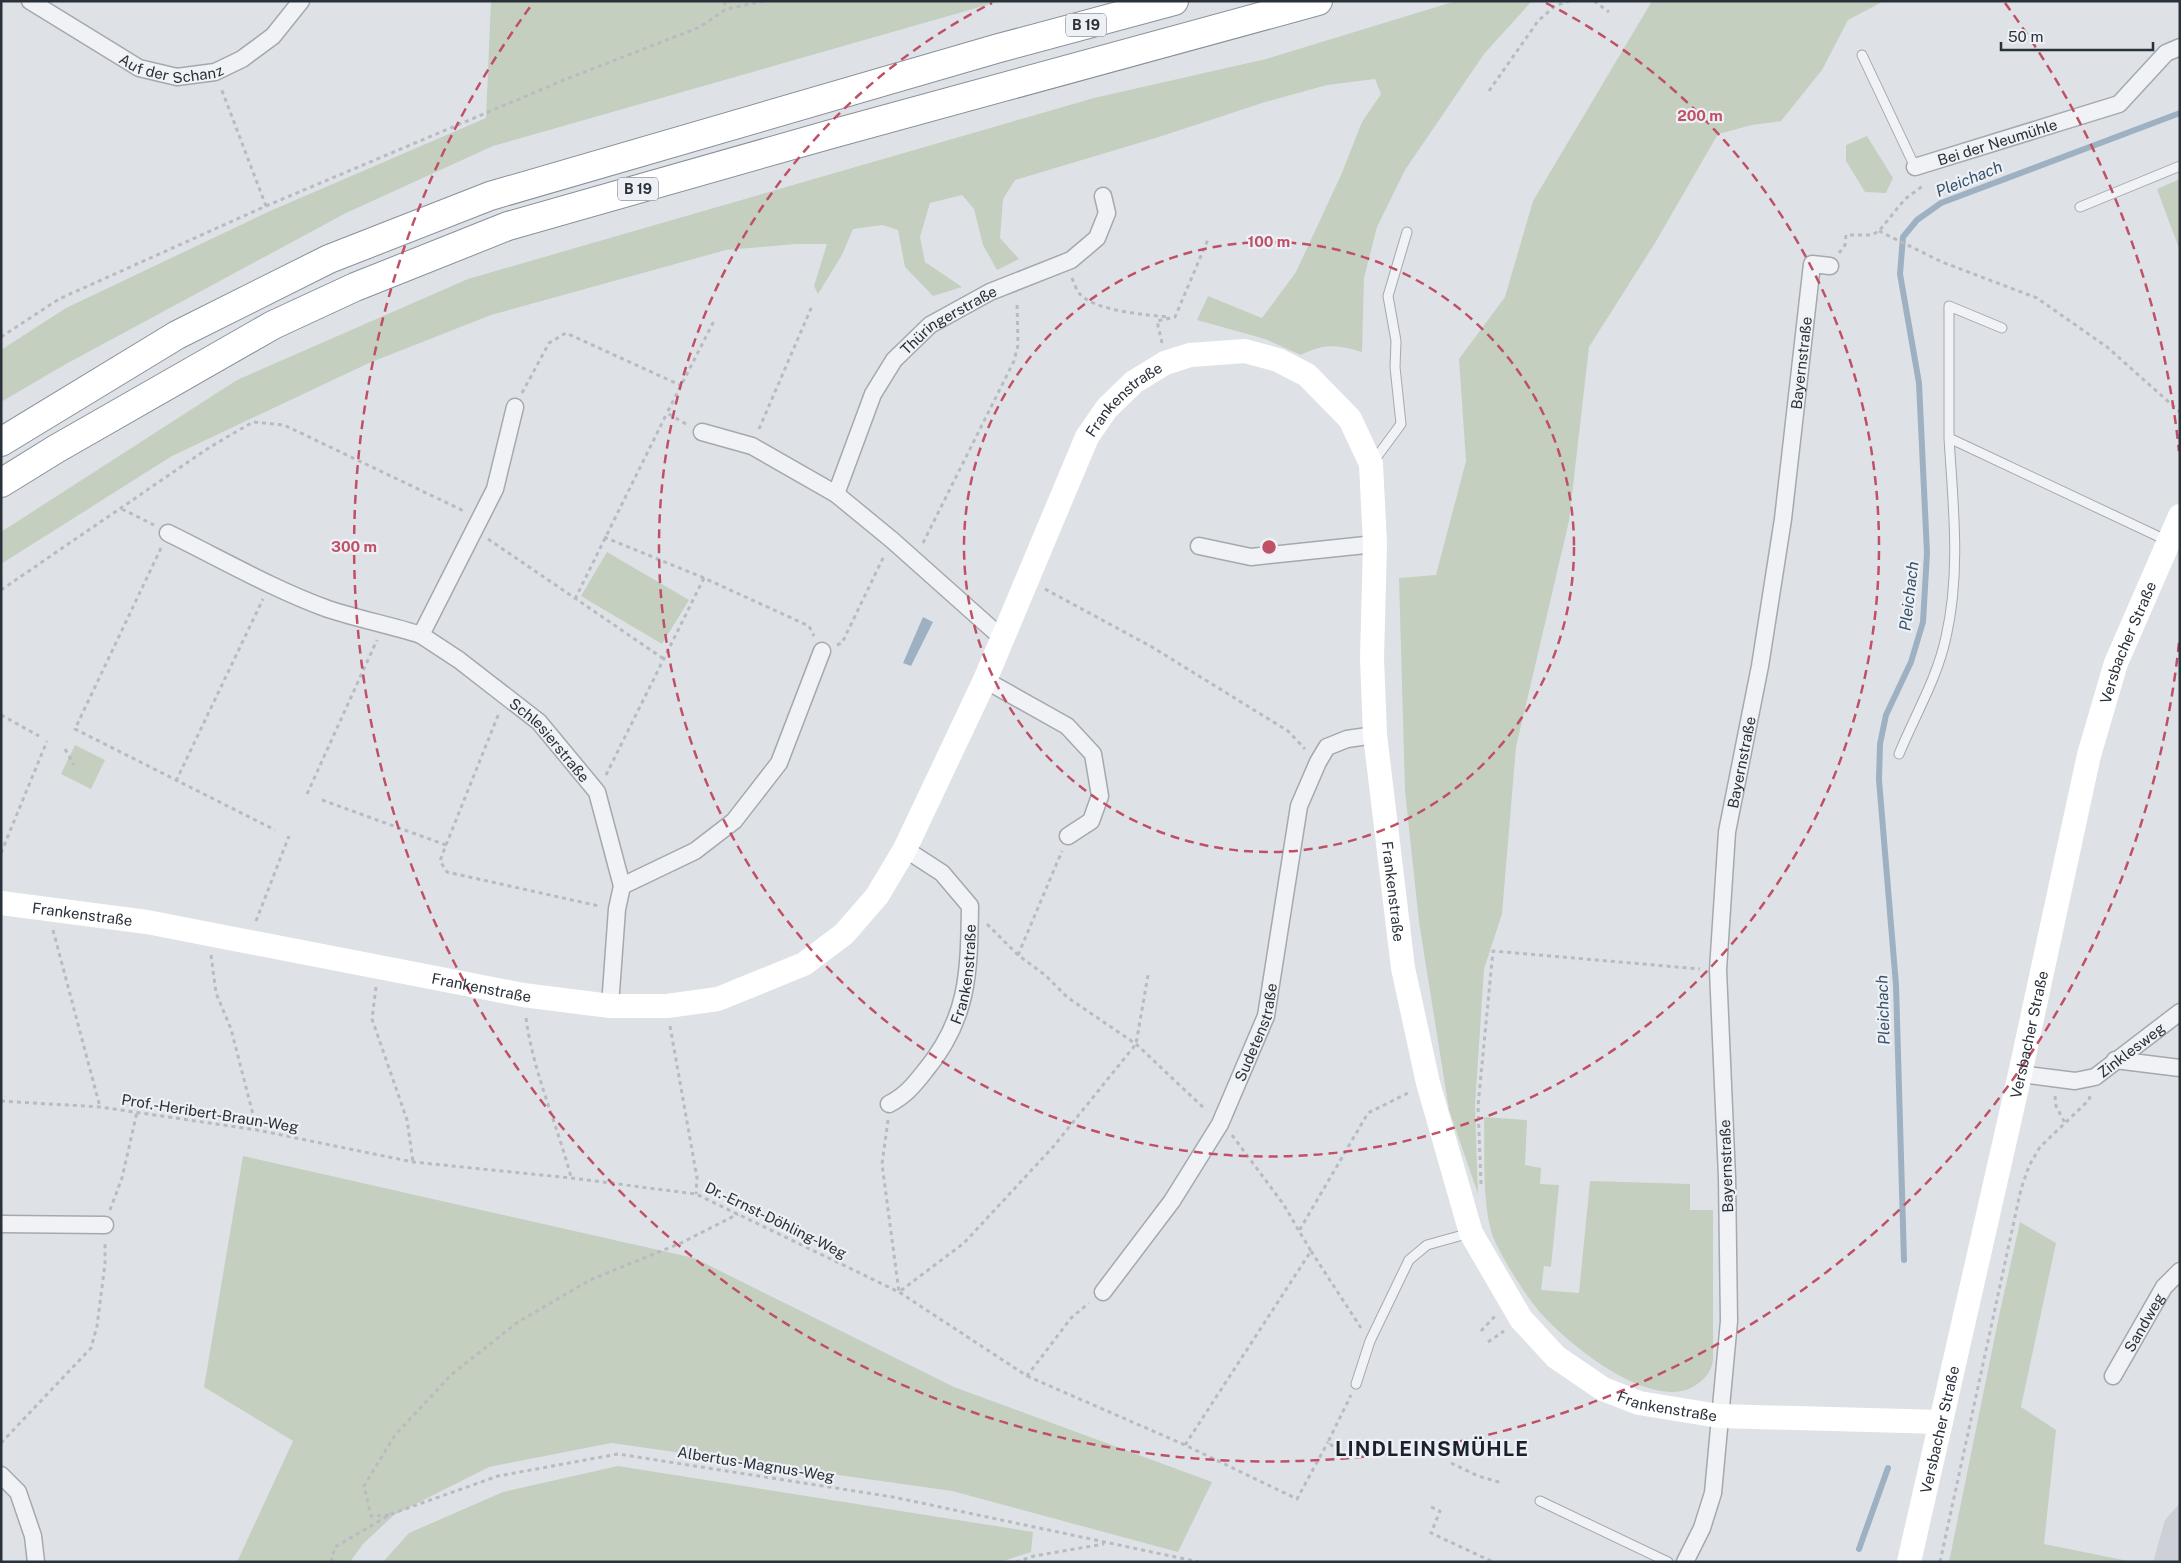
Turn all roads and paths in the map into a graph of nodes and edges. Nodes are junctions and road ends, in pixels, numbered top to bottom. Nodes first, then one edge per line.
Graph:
1 (30, 1) edge
2 (301, 1) edge
3 (724, 1) edge
4 (765, 1) edge
5 (1174, 1) edge
6 (1318, 1) edge
7 (1569, 1) edge
8 (1594, 1) edge
9 (726, 9) junction
10 (1608, 12) dead end
11 (2180, 47) edge
12 (1862, 55) dead end
13 (215, 72) junction
14 (1489, 91) dead end
15 (2180, 166) edge
16 (1915, 168) joint
17 (1923, 185) dead end
18 (1103, 196) dead end
19 (266, 206) junction
20 (2080, 207) dead end
21 (1879, 231) junction
22 (1407, 232) dead end
23 (1209, 237) dead end
24 (1064, 264) junction
25 (1830, 266) joint
26 (812, 306) dead end
27 (1018, 310) dead end
28 (1175, 317) junction
29 (715, 319) dead end
30 (1157, 321) dead end
31 (2002, 328) dead end
32 (1, 337) edge
33 (680, 385) junction
34 (515, 407) joint
35 (2180, 412) edge
36 (667, 413) junction
37 (702, 432) joint
38 (1949, 438) junction
39 (1, 442) edge
40 (752, 446) junction
41 (1371, 464) junction
42 (1, 483) edge
43 (836, 494) junction
44 (122, 509) junction
45 (2180, 516) edge
46 (478, 525) junction
47 (168, 533) junction
48 (604, 537) junction
49 (892, 540) junction
50 (2168, 541) junction
51 (1374, 544) junction
52 (1199, 546) dead end
53 (914, 559) junction
54 (704, 578) junction
55 (1026, 579) junction
56 (271, 584) junction
57 (1, 590) edge
58 (575, 599) junction
59 (385, 623) junction
60 (421, 635) junction
61 (1002, 638) junction
62 (822, 651) junction
63 (664, 659) junction
64 (985, 680) junction
65 (506, 696) junction
66 (1, 715) edge
67 (1374, 735) junction
68 (40, 736) dead end
69 (47, 741) dead end
70 (65, 749) dead end
71 (1899, 754) dead end
72 (1318, 762) junction
73 (74, 765) dead end
74 (176, 781) junction
75 (598, 792) junction
76 (307, 794) dead end
77 (322, 800) dead end
78 (275, 830) dead end
79 (289, 836) dead end
80 (1068, 836) joint
81 (446, 845) junction
82 (905, 849) junction
83 (1, 853) edge
84 (622, 886) junction
85 (1, 903) edge
86 (596, 906) dead end
87 (970, 906) junction
88 (47, 908) junction
89 (208, 932) junction
90 (249, 941) junction
91 (1018, 955) junction
92 (378, 966) junction
93 (1718, 970) junction
94 (1148, 975) dead end
95 (523, 995) junction
96 (610, 1006) junction
97 (667, 1006) junction
98 (2180, 1012) edge
99 (1136, 1044) junction
100 (2115, 1060) junction
101 (2180, 1068) edge
102 (2020, 1074) junction
103 (2095, 1077) junction
104 (1428, 1083) junction
105 (2055, 1095) dead end
106 (1, 1101) edge
107 (890, 1104) joint
108 (100, 1107) junction
109 (137, 1112) junction
110 (2065, 1123) junction
111 (1220, 1124) junction
112 (257, 1130) junction
113 (413, 1162) junction
114 (122, 1178) dead end
115 (571, 1178) junction
116 (696, 1194) junction
117 (1482, 1194) dead end
118 (738, 1214) junction
119 (1, 1224) edge
120 (105, 1225) dead end
121 (1299, 1231) junction
122 (1470, 1233) junction
123 (1310, 1251) junction
124 (105, 1264) dead end
125 (2180, 1271) edge
126 (899, 1292) junction
127 (1103, 1292) joint
128 (1370, 1341) junction
129 (1027, 1376) junction
130 (2113, 1376) dead end
131 (1356, 1384) joint
132 (1719, 1416) junction
133 (1941, 1422) junction
134 (1328, 1442) junction
135 (1, 1443) edge
136 (1184, 1445) junction
137 (1345, 1457) dead end
138 (1451, 1463) dead end
139 (1, 1475) edge
140 (1502, 1483) dead end
141 (1540, 1501) dead end
142 (1431, 1507) dead end
143 (391, 1514) junction
144 (1106, 1544) junction
145 (36, 1562) edge
146 (330, 1562) edge
147 (1016, 1562) edge
148 (1198, 1562) edge
149 (1493, 1562) edge
150 (1668, 1562) edge
151 (1685, 1562) edge
152 (1909, 1562) edge
153 (1940, 1562) edge

1 - 13 street, Auf der Schanz
2 - 13 street, Auf der Schanz
3 - 9 path
4 - 9 path
5 - 39 highway, B 19
6 - 42 highway, B 19
7 - 14 path
8 - 10 path
9 - 19 path
11 - 16 street, Bei der Neumühle
12 - 16 lane, Bei der Neumühle
13 - 19 path
15 - 20 lane
17 - 21 path
18 - 24 street, Thüringerstraße
19 - 32 path
21 - 25 path
21 - 35 path
22 - 41 lane
23 - 28 path
24 - 28 path
24 - 43 street, Thüringerstraße
25 - 93 street, Bayernstraße
26 - 40 path
27 - 53 path
28 - 30 path
29 - 33 path
31 - 38 lane
33 - 34 path
33 - 36 path
34 - 46 street
36 - 37 path
36 - 48 path
37 - 40 street
38 - 50 lane
38 - 71 lane
40 - 43 street
41 - 51 street, Frankenstraße
41 - 55 street, Frankenstraße
43 - 49 street
44 - 46 path
44 - 47 path
44 - 57 path
45 - 50 street, Versbacher Straße
46 - 58 path
46 - 60 street
47 - 56 street, Schlesierstraße
47 - 74 path
48 - 54 path
48 - 58 path
49 - 53 street
49 - 62 path
50 - 102 street, Versbacher Straße
51 - 52 street
51 - 67 street, Frankenstraße
53 - 61 street
54 - 62 path
54 - 63 path
55 - 61 street, Frankenstraße
55 - 72 path
56 - 59 street, Schlesierstraße
56 - 74 path
58 - 63 path
59 - 60 street, Schlesierstraße
59 - 76 path
60 - 65 street, Schlesierstraße
61 - 64 street, Frankenstraße
62 - 84 street
63 - 75 path
64 - 80 street
64 - 82 street, Frankenstraße
65 - 75 street, Schlesierstraße
65 - 81 path
66 - 68 path
67 - 72 street, Sudetenstraße
67 - 104 street, Frankenstraße
69 - 83 path
70 - 73 path
72 - 111 street, Sudetenstraße
74 - 78 path
75 - 84 street, Schlesierstraße
77 - 81 path
79 - 90 path
80 - 91 path
81 - 86 path
82 - 87 street, Frankenstraße
82 - 97 street, Frankenstraße
84 - 96 street, Schlesierstraße
85 - 88 street, Frankenstraße
87 - 91 path
87 - 107 street, Frankenstraße
88 - 89 street, Frankenstraße
88 - 108 path
89 - 90 street, Frankenstraße
89 - 112 path
90 - 92 street, Frankenstraße
91 - 99 path
92 - 95 street, Frankenstraße
92 - 113 path
93 - 117 path
93 - 132 street, Bayernstraße
94 - 99 path
95 - 96 street, Frankenstraße
95 - 115 path
96 - 97 street, Frankenstraße
97 - 116 path
98 - 100 street, Zinklesweg
99 - 111 path
99 - 126 path
100 - 101 street
100 - 103 street, Zinklesweg
102 - 103 street, Zinklesweg
102 - 133 street, Versbacher Straße
103 - 110 path
104 - 121 path
104 - 122 street, Frankenstraße
105 - 110 path
106 - 108 path, Prof.-Heribert-Braun-Weg
107 - 126 path
108 - 109 path, Prof.-Heribert-Braun-Weg
109 - 112 path, Prof.-Heribert-Braun-Weg
109 - 114 path
110 - 153 path
111 - 121 path
111 - 127 street, Sudetenstraße
112 - 113 path, Prof.-Heribert-Braun-Weg
113 - 115 path, Dr.-Ernst-Döhling-Weg
115 - 116 path, Dr.-Ernst-Döhling-Weg
116 - 118 path, Dr.-Ernst-Döhling-Weg
118 - 126 path, Dr.-Ernst-Döhling-Weg
118 - 143 path
119 - 120 street
121 - 123 path
122 - 128 lane
122 - 132 street, Frankenstraße
123 - 128 path
123 - 136 path
124 - 135 path
125 - 130 street, Sandweg
126 - 129 path, Dr.-Ernst-Döhling-Weg
127 - 129 path
128 - 131 lane
129 - 136 path, Dr.-Ernst-Döhling-Weg
131 - 134 path
132 - 133 street, Frankenstraße
132 - 151 street, Bayernstraße
133 - 152 street, Versbacher Straße
134 - 136 path, Dr.-Ernst-Döhling-Weg
134 - 137 path
138 - 140 path
139 - 145 street
141 - 150 lane
142 - 149 path
143 - 144 path, Albertus-Magnus-Weg
143 - 146 path, Albertus-Magnus-Weg
144 - 147 path
144 - 148 path, Albertus-Magnus-Weg

